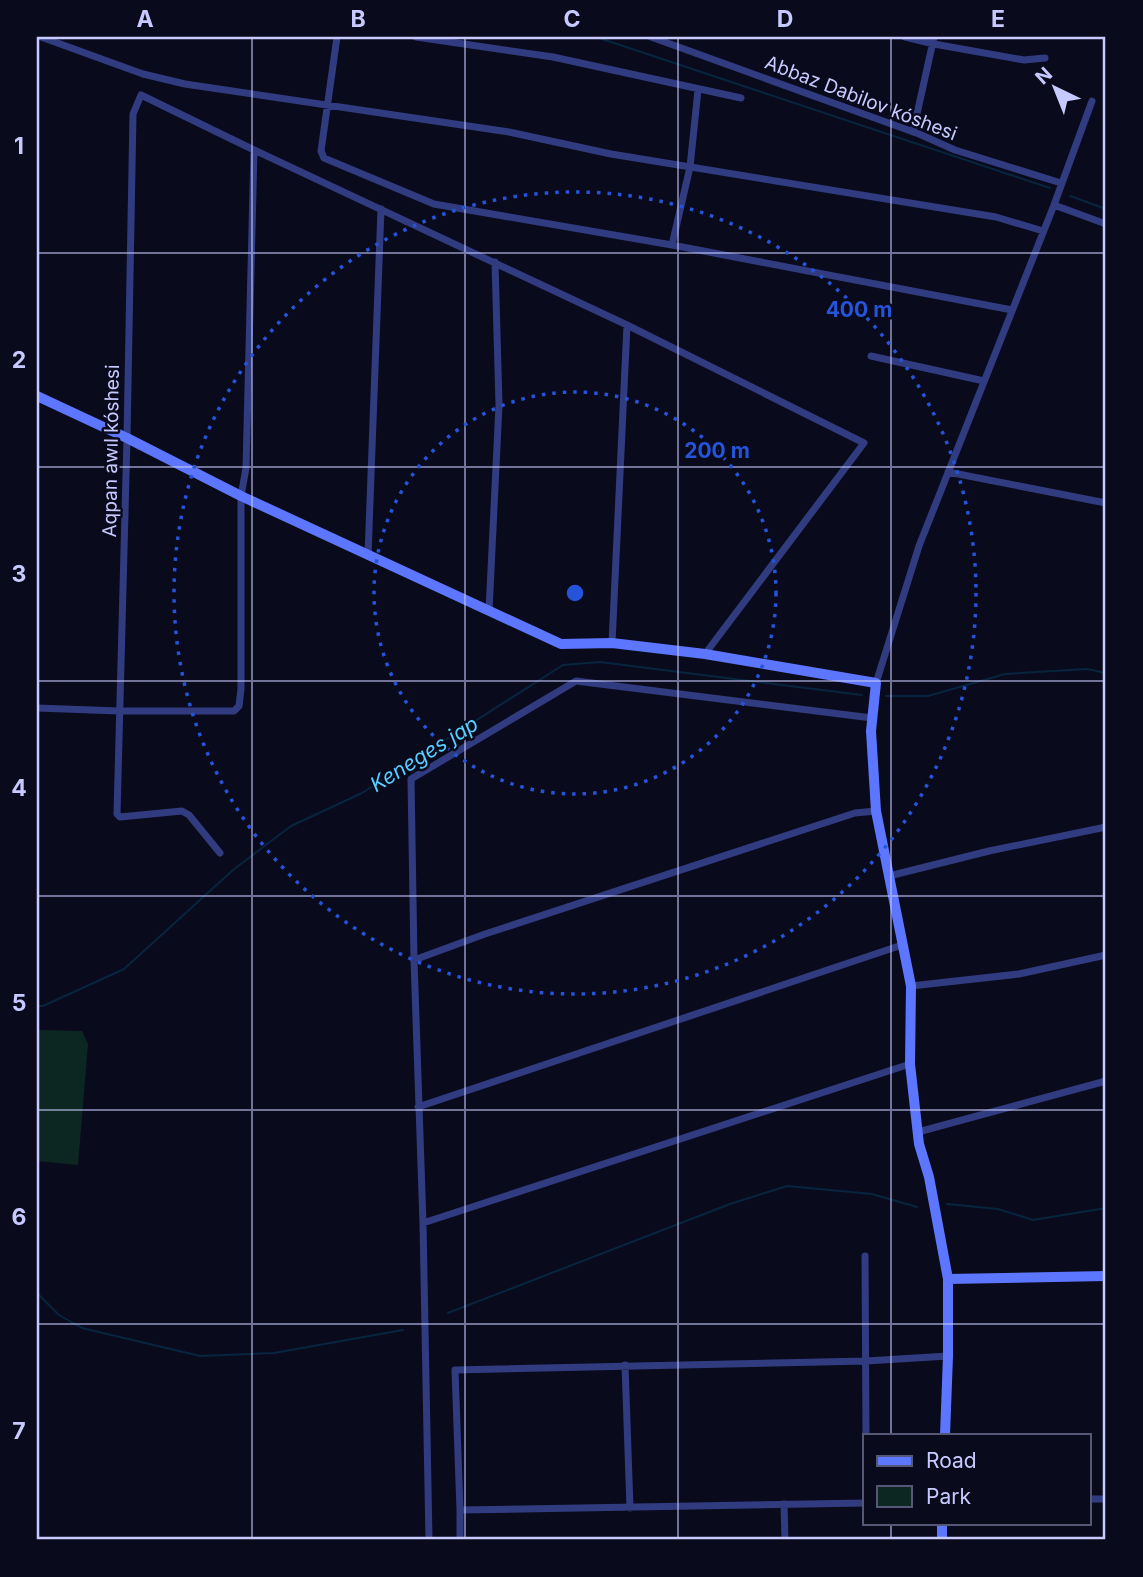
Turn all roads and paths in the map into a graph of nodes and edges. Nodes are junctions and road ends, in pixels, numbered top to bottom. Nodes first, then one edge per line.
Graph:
1 (41, 37) edge
2 (337, 37) edge
3 (416, 37) edge
4 (651, 37) edge
5 (905, 37) edge
6 (934, 41) edge
7 (1045, 58) dead end
8 (698, 90) junction
9 (741, 98) dead end
10 (1092, 101) dead end
11 (326, 105) junction
12 (913, 132) junction
13 (254, 150) junction
14 (690, 166) junction
15 (1062, 183) junction
16 (1054, 205) junction
17 (381, 209) junction
18 (1106, 224) edge
19 (1043, 231) junction
20 (672, 245) junction
21 (495, 262) junction
22 (1012, 310) junction
23 (627, 325) junction
24 (871, 356) dead end
25 (984, 381) junction
26 (37, 396) edge
27 (127, 438) junction
28 (948, 472) junction
29 (242, 496) junction
30 (1106, 503) edge
31 (368, 555) junction
32 (489, 611) junction
33 (612, 643) junction
34 (705, 654) junction
35 (876, 682) junction
36 (37, 708) edge
37 (120, 711) junction
38 (872, 718) junction
39 (876, 811) junction
40 (1106, 827) edge
41 (220, 853) dead end
42 (889, 876) junction
43 (902, 945) junction
44 (1106, 955) edge
45 (414, 960) junction
46 (911, 986) junction
47 (910, 1064) junction
48 (1106, 1081) edge
49 (418, 1107) junction
50 (918, 1132) junction
51 (423, 1223) junction
52 (865, 1256) dead end
53 (1106, 1276) edge
54 (948, 1279) junction
55 (948, 1356) junction
56 (866, 1361) junction
57 (625, 1365) junction
58 (866, 1434) edge
59 (945, 1434) edge
60 (863, 1503) edge
61 (784, 1504) junction
62 (630, 1508) junction
63 (460, 1510) junction
64 (429, 1540) edge
65 (460, 1540) edge
66 (785, 1540) edge

1 - 11 street
2 - 11 street
3 - 8 street
4 - 12 street, Abbaz Dabilov kóshesi
5 - 6 street
6 - 7 street
6 - 12 street
8 - 9 street
8 - 14 street
10 - 15 street
11 - 14 street
11 - 20 street
12 - 15 street, Abbaz Dabilov kóshesi
13 - 17 street
13 - 27 street, Aqpan awıl kóshesi
13 - 29 street
14 - 19 street
14 - 20 street
15 - 16 street
16 - 18 street
16 - 19 street
17 - 21 street
17 - 31 street
19 - 22 street
20 - 22 street
21 - 23 street
21 - 32 street
22 - 25 street
23 - 33 street
23 - 34 street
24 - 25 street
25 - 28 street
26 - 27 street
27 - 29 street
27 - 37 street, Aqpan awıl kóshesi
28 - 30 street
28 - 35 street
29 - 31 street
29 - 37 street
31 - 32 street
32 - 33 street
33 - 34 street
34 - 35 street
35 - 38 street
36 - 37 street
37 - 41 street, Aqpan awıl kóshesi
38 - 39 street
38 - 45 street
39 - 42 street
39 - 45 street
40 - 42 street
42 - 43 street
43 - 46 street
43 - 49 street
44 - 46 street
45 - 49 street
46 - 47 street
47 - 50 street
47 - 51 street
48 - 50 street
49 - 51 street
50 - 54 street
51 - 64 street
52 - 56 street
53 - 54 street
54 - 55 street
55 - 56 street
55 - 59 street
56 - 57 street
56 - 58 street
57 - 62 street
57 - 63 street
60 - 61 street
61 - 62 street
61 - 66 street
62 - 63 street
63 - 65 street

